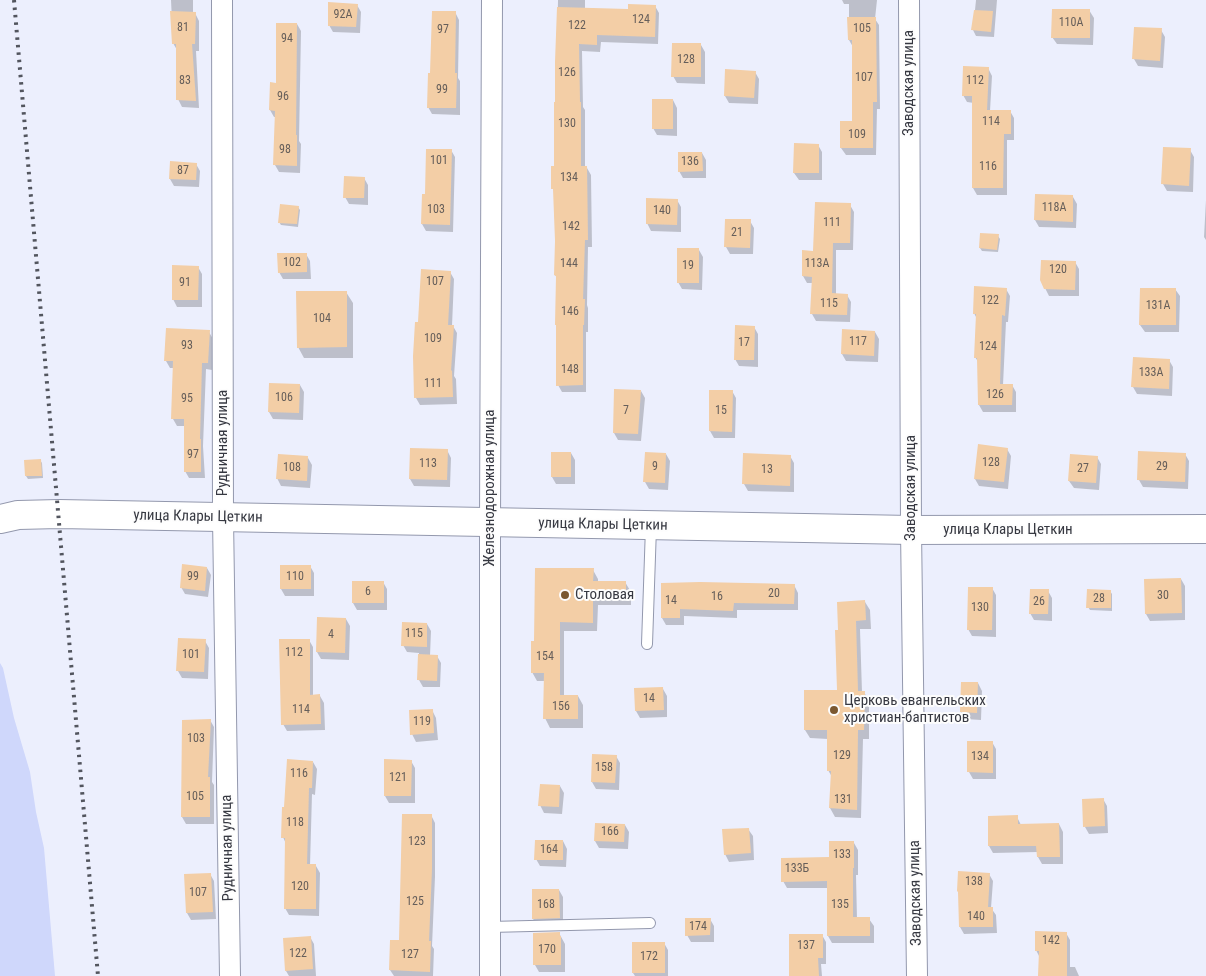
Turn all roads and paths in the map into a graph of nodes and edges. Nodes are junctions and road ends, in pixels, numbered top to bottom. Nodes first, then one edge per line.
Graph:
1 (222, 0) edge
2 (492, 0) edge
3 (909, 0) edge
4 (223, 518) junction
5 (0, 519) edge
6 (490, 523) junction
7 (651, 526) junction
8 (1206, 528) edge
9 (911, 530) junction
10 (647, 644) dead end
11 (650, 923) dead end
12 (490, 927) junction
13 (230, 976) edge
14 (490, 976) edge
15 (917, 976) edge

1 - 4 street, Рудничная улица
2 - 6 street, Железнодорожная улица
3 - 9 street, Заводская улица
4 - 5 street, улица Клары Цеткин
4 - 6 street, улица Клары Цеткин
4 - 13 street, Рудничная улица
6 - 7 street, улица Клары Цеткин
6 - 12 street, Железнодорожная улица
7 - 9 street, улица Клары Цеткин
7 - 10 lane
8 - 9 street, улица Клары Цеткин
9 - 15 street, Заводская улица
11 - 12 lane
12 - 14 street, Железнодорожная улица

